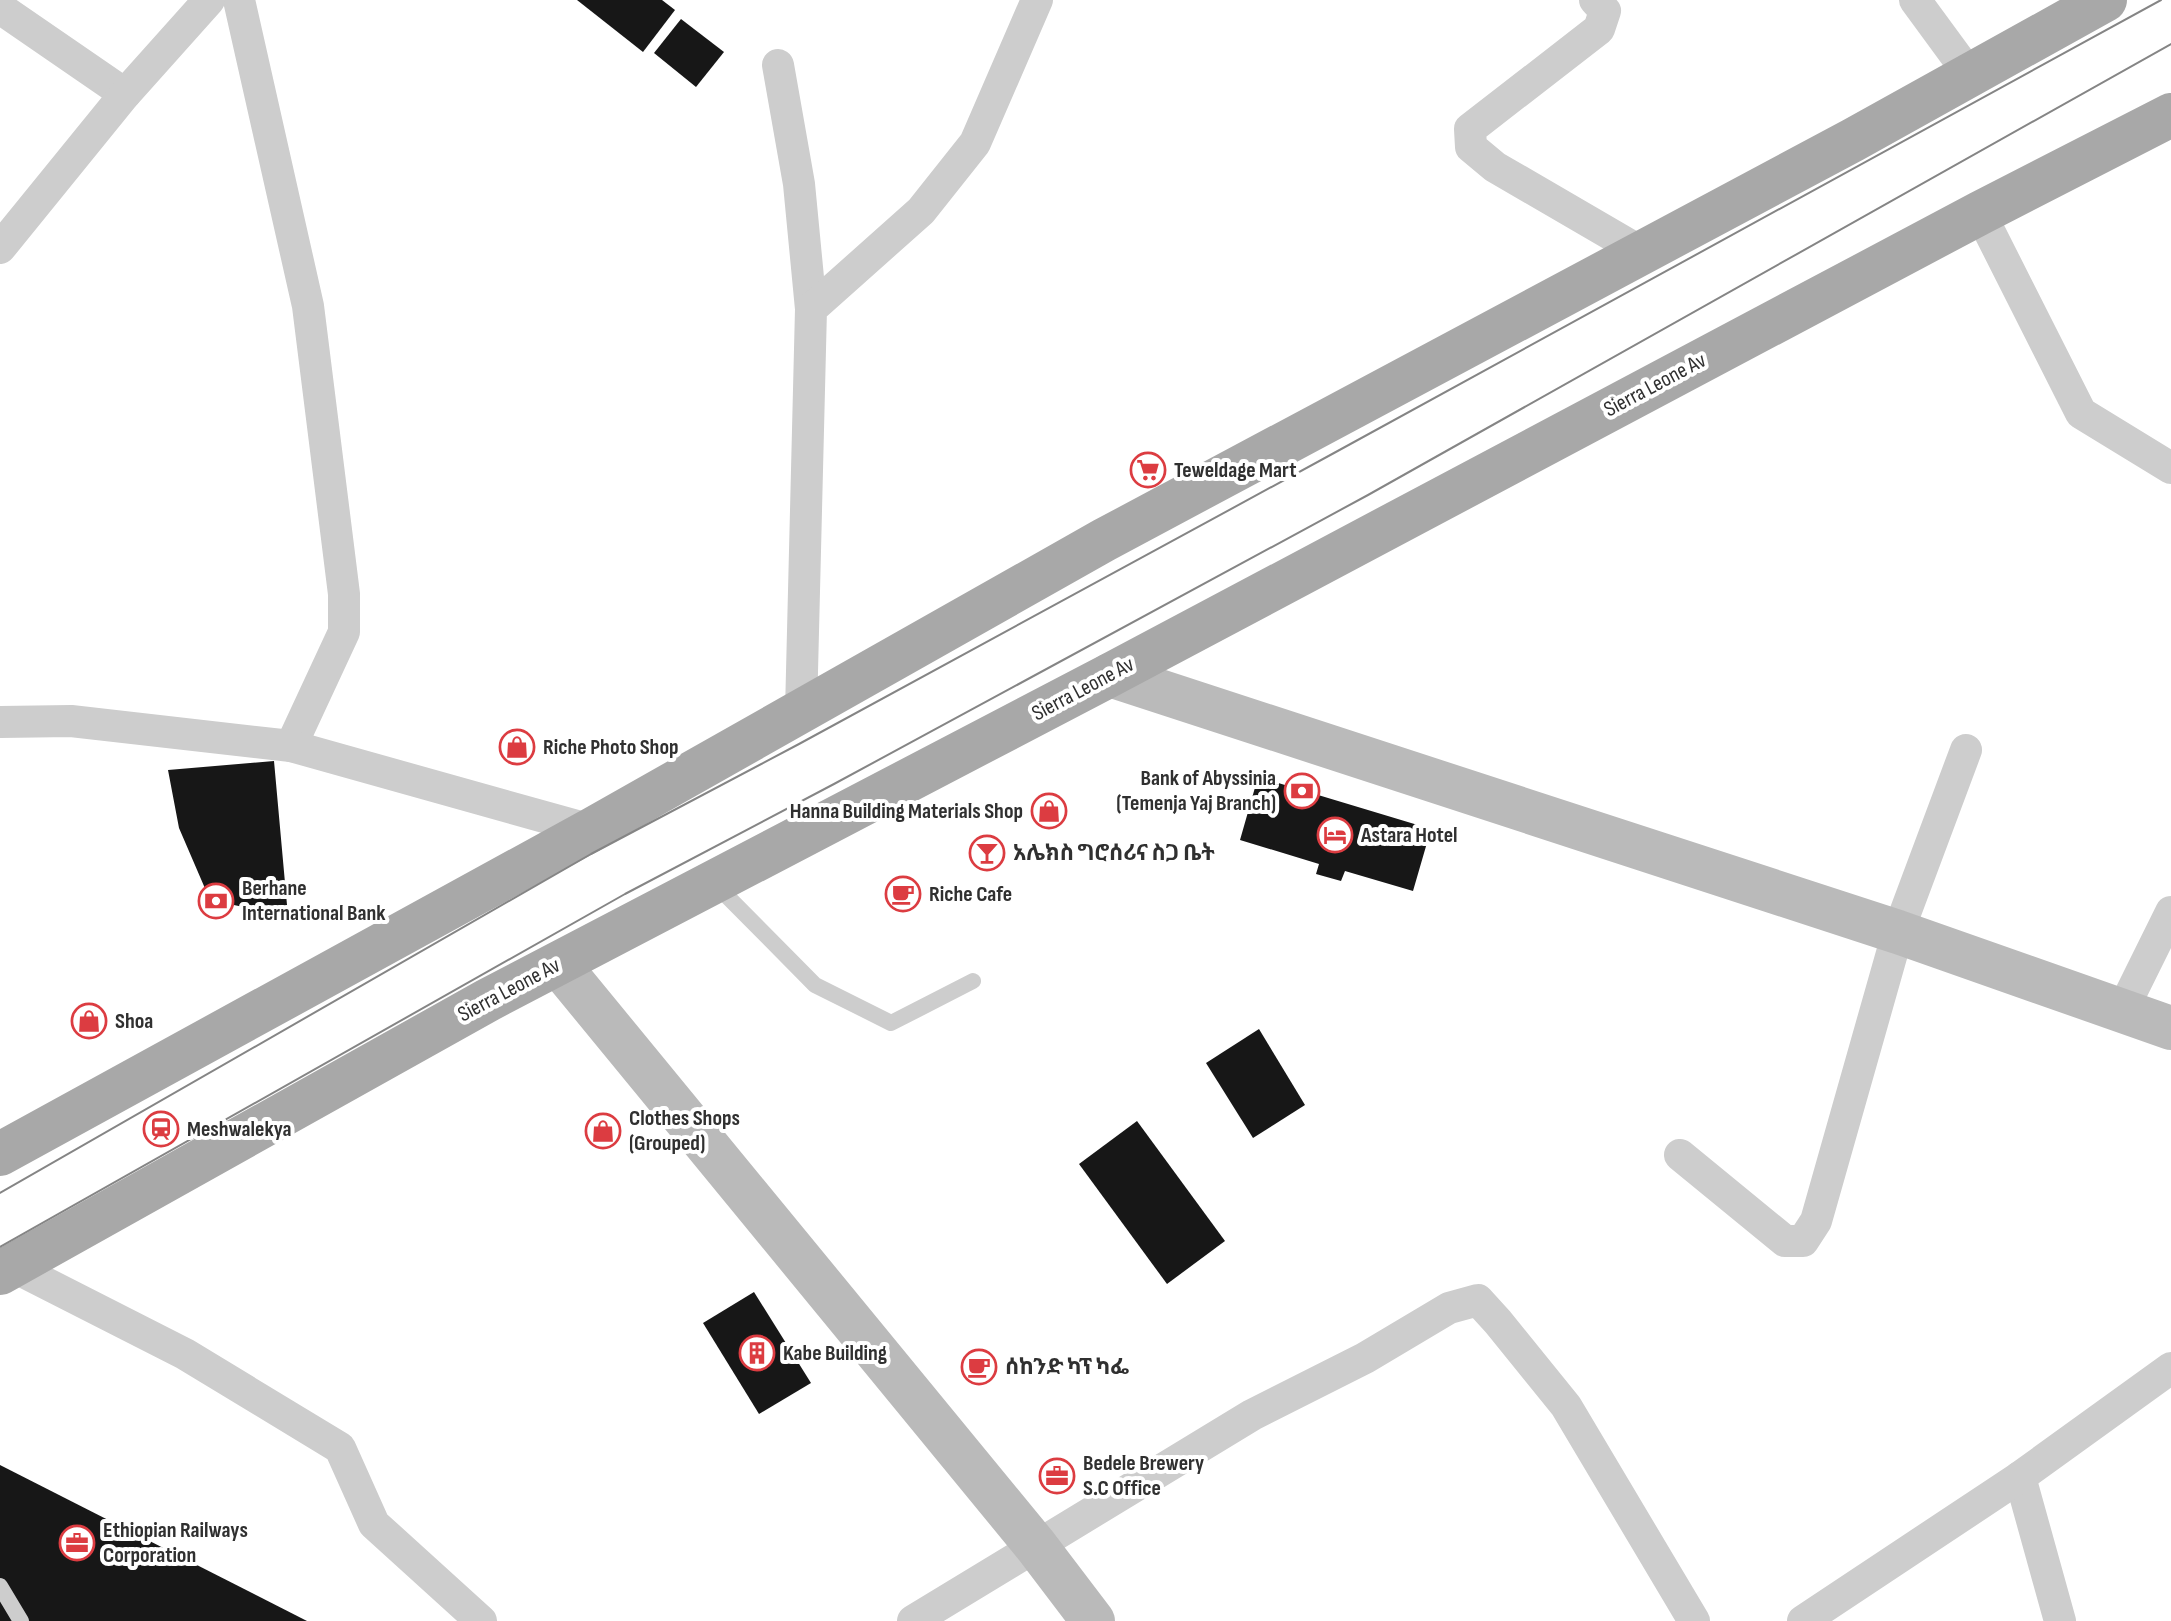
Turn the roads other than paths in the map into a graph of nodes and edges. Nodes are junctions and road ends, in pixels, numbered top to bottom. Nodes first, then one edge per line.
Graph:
1 (209, 0) edge
2 (239, 0) edge
3 (1037, 0) edge
4 (1595, 0) edge
5 (1915, 0) edge
6 (2105, 0) edge
7 (0, 8) edge
8 (778, 65) dead end
9 (1970, 75) junction
10 (125, 94) junction
11 (2171, 115) edge
12 (1980, 213) junction
13 (0, 248) edge
14 (1643, 253) junction
15 (811, 309) junction
16 (2171, 468) edge
17 (1110, 675) junction
18 (801, 712) junction
19 (0, 722) edge
20 (291, 746) junction
21 (1966, 750) dead end
22 (591, 830) junction
23 (714, 882) junction
24 (2171, 912) edge
25 (1898, 932) junction
26 (558, 964) junction
27 (973, 981) dead end
28 (2122, 1011) junction
29 (2171, 1028) edge
30 (0, 1154) edge
31 (1680, 1155) dead end
32 (6, 1269) edge
33 (2171, 1368) edge
34 (2020, 1477) junction
35 (1036, 1546) junction
36 (0, 1586) edge
37 (21, 1621) edge
38 (481, 1621) edge
39 (913, 1621) edge
40 (1093, 1621) edge
41 (1694, 1621) edge
42 (1803, 1621) edge
43 (2060, 1621) edge

1 - 10 street
2 - 20 street
3 - 15 street
4 - 14 street
5 - 9 street
6 - 9 main road
7 - 10 street
8 - 15 street
9 - 14 main road
10 - 13 street
11 - 12 main road, Sierra Leone Av
12 - 16 street
12 - 17 main road, Sierra Leone Av
14 - 18 main road
15 - 18 street
17 - 23 main road, Sierra Leone Av
17 - 25 street
18 - 22 main road
19 - 20 street
20 - 22 street
21 - 25 street
22 - 30 main road
23 - 26 main road, Sierra Leone Av
23 - 27 lane
24 - 28 street
25 - 28 street
25 - 31 street
26 - 32 main road, Sierra Leone Av
26 - 35 street
28 - 29 street
32 - 38 street
33 - 34 street
34 - 42 street
34 - 43 street
35 - 39 street
35 - 40 street
35 - 41 street
36 - 37 lane

